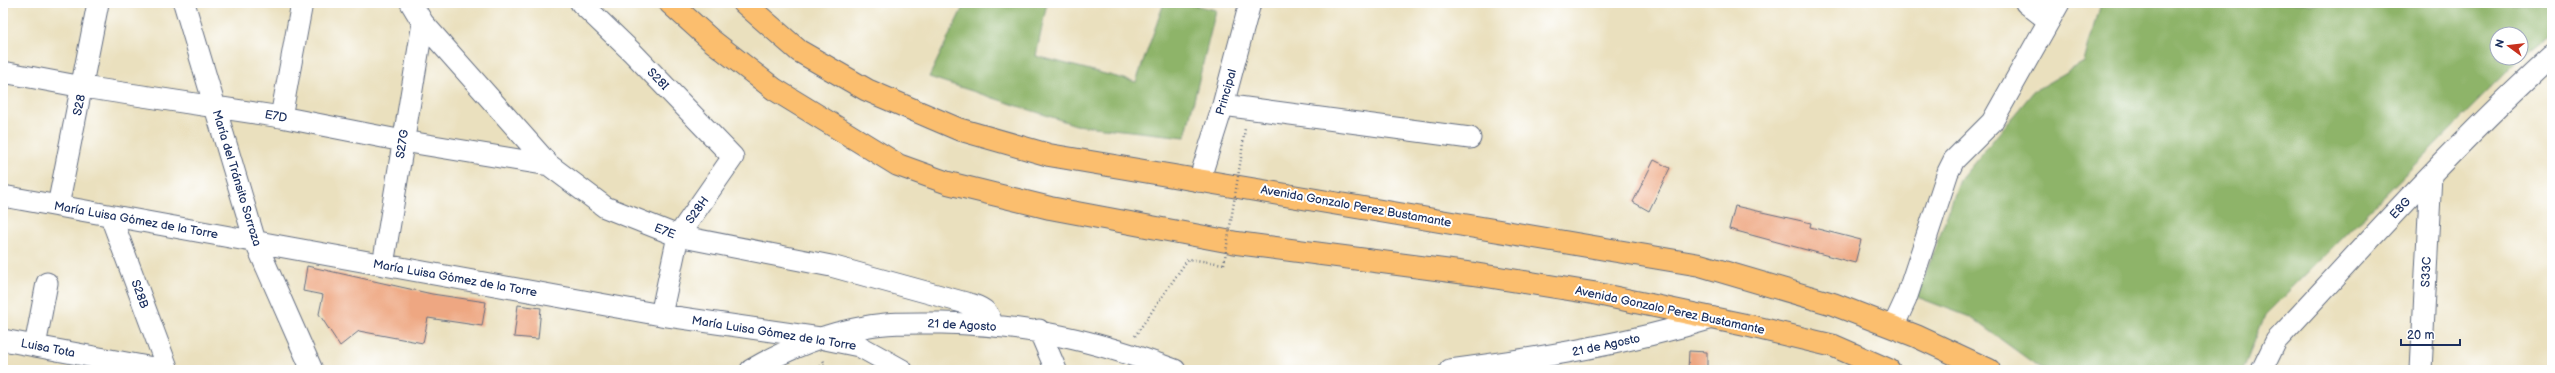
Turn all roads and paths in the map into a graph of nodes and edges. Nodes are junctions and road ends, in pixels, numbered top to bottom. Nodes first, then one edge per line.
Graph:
1 (98, 3) edge
2 (184, 3) edge
3 (302, 3) edge
4 (411, 3) edge
5 (581, 3) edge
6 (670, 3) edge
7 (744, 3) edge
8 (2026, 3) edge
9 (2059, 3) edge
10 (1247, 4) edge
11 (2049, 21) junction
12 (423, 23) junction
13 (2552, 56) edge
14 (3, 72) edge
15 (83, 87) junction
16 (1223, 105) junction
17 (216, 107) junction
18 (1248, 108) junction
19 (281, 117) junction
20 (1470, 138) dead end
21 (403, 141) junction
22 (733, 157) joint
23 (549, 165) junction
24 (2431, 175) junction
25 (1199, 181) junction
26 (3, 196) edge
27 (58, 206) junction
28 (111, 217) junction
29 (678, 236) junction
30 (255, 241) junction
31 (383, 264) junction
32 (46, 283) dead end
33 (661, 315) junction
34 (1713, 318) junction
35 (993, 326) junction
36 (1894, 327) junction
37 (1039, 330) junction
38 (820, 338) junction
39 (3, 340) edge
40 (35, 346) junction
41 (1125, 352) junction
42 (817, 362) dead end
43 (164, 370) edge
44 (168, 370) edge
45 (312, 370) edge
46 (751, 370) edge
47 (813, 370) edge
48 (902, 370) edge
49 (1056, 370) edge
50 (1175, 370) edge
51 (1450, 370) edge
52 (1889, 370) edge
53 (1989, 370) edge
54 (2262, 370) edge
55 (2422, 370) edge

1 - 15 street, S28
2 - 17 street, María del Tránsito Sorroza
3 - 19 street
4 - 12 street, E7E
5 - 22 street, S28I
6 - 34 main road, Avenida Gonzalo Perez Bustamante
7 - 25 main road, Avenida Gonzalo Perez Bustamante
8 - 11 street
9 - 11 street
10 - 16 street, Principal
11 - 36 street
12 - 21 street, S27G
12 - 23 street, E7E
13 - 24 street, E8G
14 - 15 street, E7D
15 - 17 street, E7D
15 - 27 street, S28
16 - 18 street
16 - 25 street, Principal
17 - 19 street, E7D
17 - 30 street, María del Tránsito Sorroza
18 - 20 street
18 - 41 path, bridge
19 - 21 street, E7D
21 - 23 street, E7D
21 - 31 street, S27G
22 - 29 street, S28H
23 - 29 street, E7E
24 - 54 street, E8G
24 - 55 street, S33C
25 - 36 main road, Avenida Gonzalo Perez Bustamante
26 - 27 street, María Luisa Gómez de la Torre
27 - 28 street, María Luisa Gómez de la Torre
28 - 30 street, María Luisa Gómez de la Torre
28 - 44 street, S28B
29 - 33 street, S28H
29 - 35 street, E7E
30 - 31 street, María Luisa Gómez de la Torre
30 - 45 street, María del Tránsito Sorroza
31 - 33 street, María Luisa Gómez de la Torre
32 - 40 street
33 - 38 street, María Luisa Gómez de la Torre
34 - 51 street, 21 de Agosto
34 - 52 main road, Avenida Gonzalo Perez Bustamante
35 - 37 street, 21 de Agosto
35 - 38 street, 21 de Agosto
36 - 53 main road, Avenida Gonzalo Perez Bustamante
37 - 41 street, 21 de Agosto
37 - 49 street
38 - 46 street, 21 de Agosto
38 - 48 street, María Luisa Gómez de la Torre
39 - 40 street, Luisa Tota
40 - 43 street, Luisa Tota
41 - 50 street, 21 de Agosto
42 - 47 path

